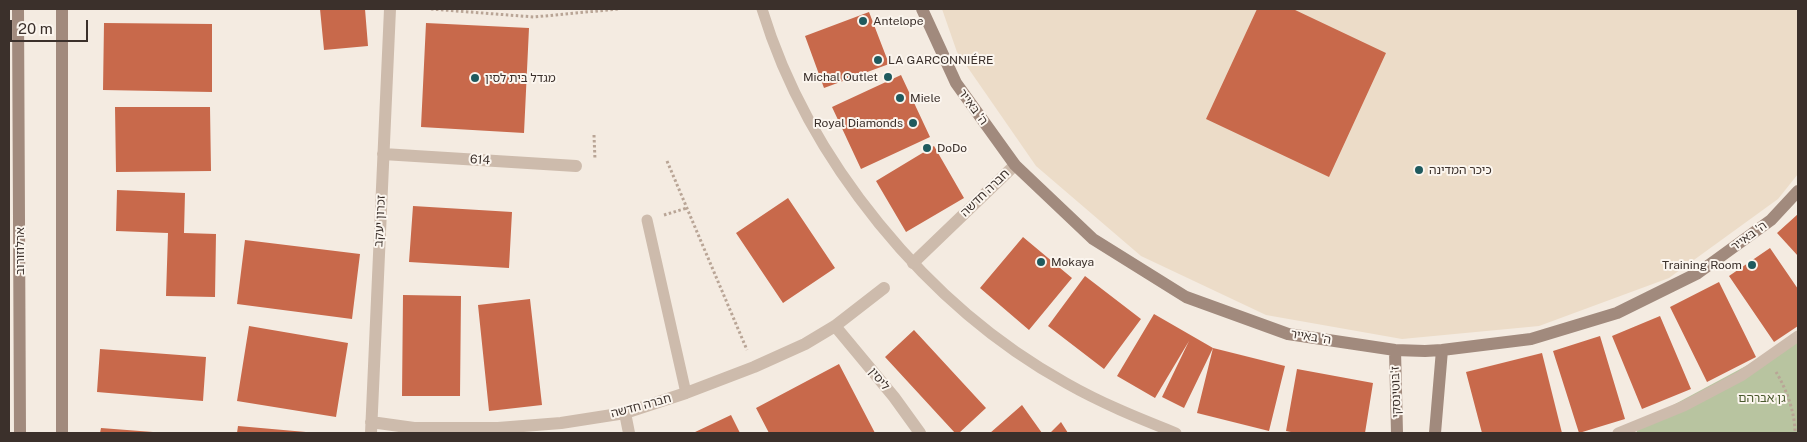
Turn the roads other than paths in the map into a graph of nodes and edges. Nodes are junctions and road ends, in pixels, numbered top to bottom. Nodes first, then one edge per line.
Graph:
1 (18, 9) edge
2 (62, 9) edge
3 (390, 9) edge
4 (762, 9) edge
5 (922, 9) edge
6 (384, 154) junction
7 (1015, 165) junction
8 (576, 166) dead end
9 (1798, 191) edge
10 (646, 220) dead end
11 (913, 263) junction
12 (884, 288) dead end
13 (834, 326) junction
14 (1798, 336) edge
15 (1395, 350) junction
16 (1442, 350) junction
17 (686, 393) junction
18 (625, 413) junction
19 (371, 428) edge
20 (20, 433) edge
21 (62, 433) edge
22 (629, 433) edge
23 (920, 433) edge
24 (1176, 433) edge
25 (1397, 433) edge
26 (1435, 433) edge
27 (1618, 433) edge

1 - 20 street, ארלוזורוב
2 - 21 street
3 - 6 street, זכרון יעקב
4 - 11 lane
5 - 7 street, ה' באייר
6 - 8 street, 614
6 - 19 street, זכרון יעקב
7 - 11 street, חברה חדשה
7 - 15 street, ה' באייר
9 - 16 street, ה' באייר
10 - 17 lane
11 - 24 lane
12 - 13 street, חברה חדשה
13 - 17 street, חברה חדשה
13 - 23 street, ליסין
14 - 27 lane
15 - 16 street, ה' באייר
15 - 25 street, ז'בוטינסקי
16 - 26 street
17 - 18 street, חברה חדשה
18 - 19 street, חברה חדשה
18 - 22 street

